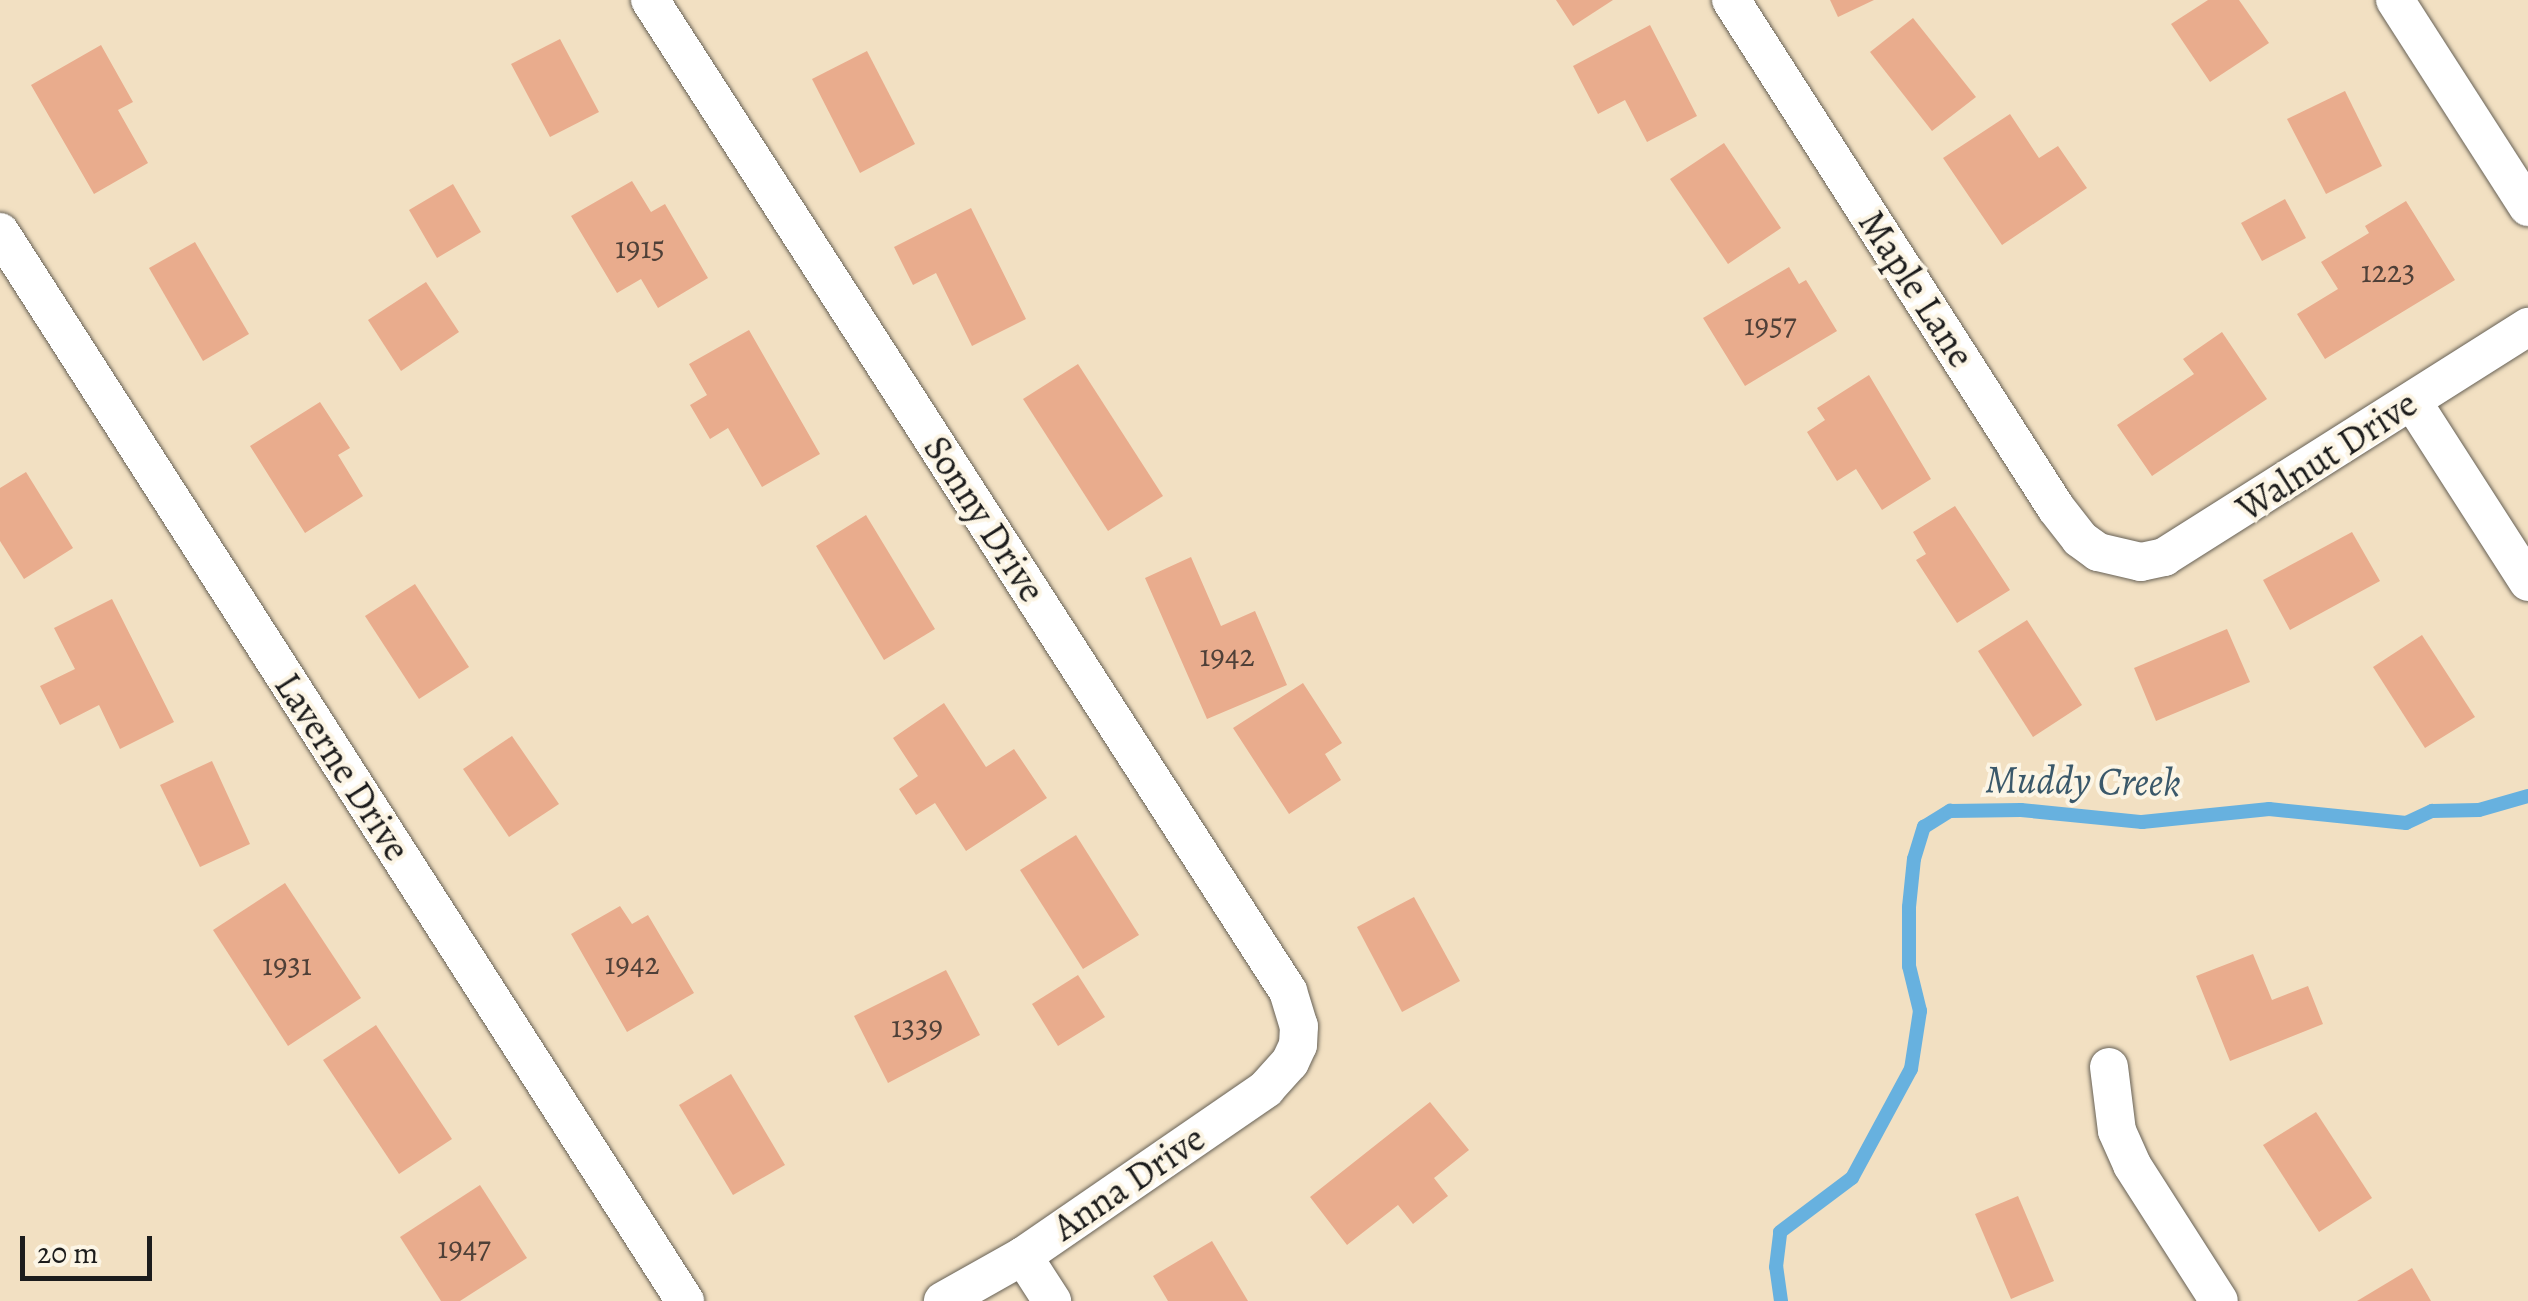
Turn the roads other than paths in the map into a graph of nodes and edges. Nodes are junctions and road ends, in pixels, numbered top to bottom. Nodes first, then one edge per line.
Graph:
1 (650, 0) edge
2 (1731, 0) edge
3 (2396, 0) edge
4 (2528, 206) edge
5 (0, 232) edge
6 (2528, 327) edge
7 (2412, 401) junction
8 (2118, 559) joint
9 (2528, 582) edge
10 (1298, 1045) joint
11 (2109, 1067) dead end
12 (1023, 1256) junction
13 (685, 1301) edge
14 (943, 1301) edge
15 (1052, 1301) edge
16 (2220, 1301) edge

1 - 10 street, Sonny Drive
2 - 8 street, Maple Lane
3 - 4 street
5 - 13 street, Laverne Drive
6 - 7 street, Walnut Drive
7 - 8 street, Walnut Drive
7 - 9 street
10 - 12 street, Anna Drive
11 - 16 street
12 - 14 street, Anna Drive
12 - 15 street

